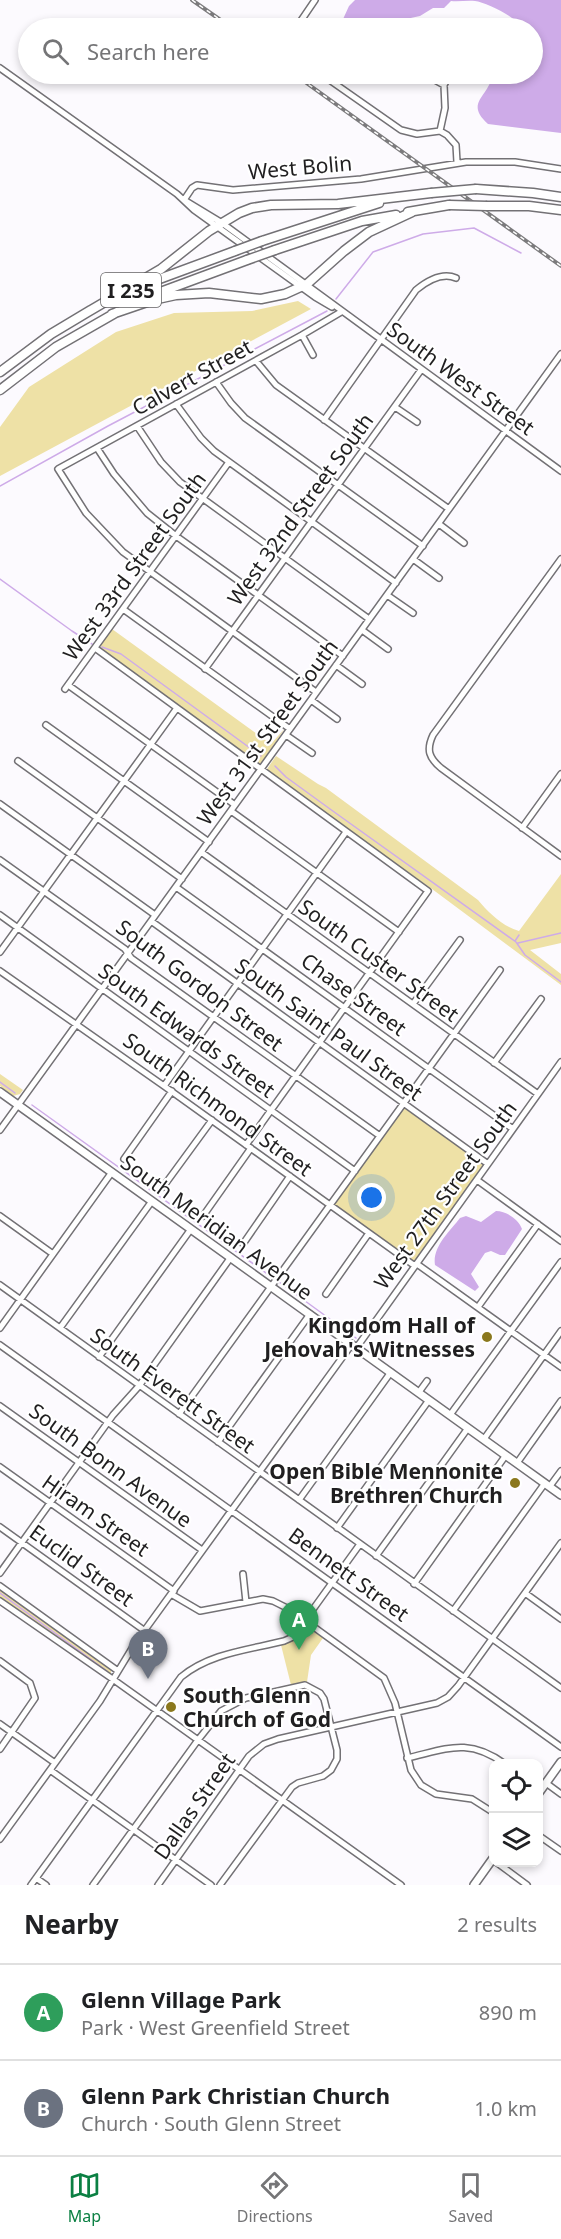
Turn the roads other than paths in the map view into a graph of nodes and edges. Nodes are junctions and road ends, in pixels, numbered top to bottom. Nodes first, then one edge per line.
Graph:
1 (315, 0) edge
2 (303, 18) edge
3 (0, 68) edge
4 (18, 81) edge
5 (22, 84) edge
6 (335, 84) edge
7 (444, 85) edge
8 (440, 131) junction
9 (457, 162) junction
10 (561, 169) edge
11 (409, 195) junction
12 (561, 197) edge
13 (184, 200) junction
14 (561, 210) edge
15 (412, 212) junction
16 (219, 225) junction
17 (456, 278) dead end
18 (304, 286) junction
19 (340, 312) junction
20 (86, 313) junction
21 (112, 314) junction
22 (302, 335) junction
23 (381, 340) junction
24 (561, 354) edge
25 (313, 355) dead end
26 (256, 361) junction
27 (421, 370) junction
28 (0, 372) edge
29 (216, 382) junction
30 (0, 390) edge
31 (176, 404) junction
32 (395, 407) junction
33 (324, 420) junction
34 (417, 422) dead end
35 (137, 426) junction
36 (506, 431) junction
37 (97, 448) junction
38 (364, 448) junction
39 (229, 462) junction
40 (561, 471) edge
41 (338, 485) junction
42 (202, 499) junction
43 (449, 509) junction
44 (312, 521) junction
45 (439, 524) junction
46 (176, 536) junction
47 (464, 543) dead end
48 (423, 546) junction
49 (285, 558) junction
50 (561, 559) edge
51 (413, 560) junction
52 (150, 572) junction
53 (438, 578) dead end
54 (396, 583) junction
55 (259, 595) junction
56 (387, 595) junction
57 (123, 609) junction
58 (413, 614) dead end
59 (369, 620) junction
60 (362, 630) junction
61 (232, 632) junction
62 (95, 648) junction
63 (387, 649) dead end
64 (343, 656) junction
65 (336, 665) junction
66 (205, 669) junction
67 (362, 684) dead end
68 (316, 692) junction
69 (311, 700) junction
70 (177, 708) junction
71 (337, 719) dead end
72 (45, 725) dead end
73 (288, 732) junction
74 (150, 745) junction
75 (312, 753) dead end
76 (18, 761) dead end
77 (261, 769) junction
78 (561, 774) edge
79 (124, 781) junction
80 (0, 804) edge
81 (235, 805) junction
82 (231, 811) junction
83 (97, 817) junction
84 (522, 828) junction
85 (346, 832) junction
86 (208, 842) junction
87 (201, 852) junction
88 (70, 854) junction
89 (561, 856) edge
90 (0, 860) edge
91 (317, 873) junction
92 (182, 879) junction
93 (176, 887) junction
94 (44, 891) junction
95 (287, 914) junction
96 (0, 915) edge
97 (155, 915) junction
98 (151, 921) junction
99 (17, 928) junction
100 (399, 932) junction
101 (460, 940) dead end
102 (262, 949) junction
103 (0, 952) edge
104 (127, 955) junction
105 (500, 970) dead end
106 (0, 971) edge
107 (369, 973) junction
108 (238, 983) junction
109 (102, 989) junction
110 (541, 999) dead end
111 (413, 1004) junction
112 (344, 1008) junction
113 (213, 1017) junction
114 (77, 1024) junction
115 (453, 1034) junction
116 (320, 1042) junction
117 (189, 1052) junction
118 (561, 1062) edge
119 (494, 1063) junction
120 (429, 1068) junction
121 (295, 1076) junction
122 (164, 1086) junction
123 (172, 1091) junction
124 (0, 1092) edge
125 (538, 1094) junction
126 (404, 1103) junction
127 (18, 1105) junction
128 (271, 1110) junction
129 (212, 1120) junction
130 (513, 1129) junction
131 (0, 1130) edge
132 (380, 1136) junction
133 (249, 1147) junction
134 (124, 1158) dead end
135 (488, 1164) junction
136 (355, 1171) junction
137 (112, 1172) junction
138 (290, 1176) junction
139 (477, 1180) junction
140 (163, 1187) dead end
141 (152, 1201) junction
142 (330, 1205) junction
143 (0, 1216) edge
144 (203, 1216) dead end
145 (538, 1224) junction
146 (191, 1229) junction
147 (369, 1233) junction
148 (561, 1241) edge
149 (243, 1244) dead end
150 (53, 1254) junction
151 (231, 1257) junction
152 (561, 1262) edge
153 (416, 1265) junction
154 (0, 1285) edge
155 (271, 1286) junction
156 (326, 1294) dead end
157 (20, 1300) junction
158 (478, 1308) junction
159 (310, 1314) junction
160 (0, 1328) edge
161 (60, 1328) junction
162 (561, 1331) edge
163 (511, 1332) junction
164 (0, 1345) edge
165 (354, 1346) junction
166 (544, 1355) junction
167 (99, 1357) junction
168 (561, 1367) edge
169 (391, 1372) junction
170 (427, 1381) dead end
171 (139, 1386) junction
172 (419, 1392) junction
173 (429, 1400) junction
174 (561, 1401) edge
175 (0, 1406) edge
176 (179, 1414) junction
177 (450, 1415) junction
178 (108, 1422) junction
179 (468, 1428) junction
180 (484, 1439) junction
181 (218, 1442) junction
182 (506, 1455) junction
183 (79, 1462) junction
184 (517, 1463) junction
185 (0, 1467) edge
186 (561, 1471) edge
187 (259, 1472) junction
188 (547, 1485) junction
189 (561, 1495) edge
190 (299, 1500) junction
191 (50, 1502) junction
192 (231, 1510) junction
193 (0, 1527) edge
194 (337, 1528) junction
195 (21, 1542) junction
196 (561, 1543) edge
197 (360, 1544) junction
198 (202, 1550) junction
199 (376, 1556) junction
200 (0, 1573) edge
201 (243, 1574) dead end
202 (332, 1583) junction
203 (414, 1584) junction
204 (0, 1586) edge
205 (172, 1592) junction
206 (525, 1593) junction
207 (0, 1601) edge
208 (246, 1602) junction
209 (453, 1611) junction
210 (561, 1619) edge
211 (305, 1620) junction
212 (145, 1631) junction
213 (492, 1639) junction
214 (0, 1662) edge
215 (118, 1671) junction
216 (464, 1678) junction
217 (114, 1680) junction
218 (561, 1688) edge
219 (156, 1710) junction
220 (397, 1712) junction
221 (0, 1724) edge
222 (332, 1727) junction
223 (12, 1733) junction
224 (198, 1740) junction
225 (561, 1748) edge
226 (0, 1749) edge
227 (407, 1758) junction
228 (498, 1759) edge
229 (561, 1761) edge
230 (55, 1763) junction
231 (50, 1770) junction
232 (240, 1770) junction
233 (543, 1785) edge
234 (543, 1789) edge
235 (561, 1794) edge
236 (92, 1799) junction
237 (282, 1800) junction
238 (489, 1810) edge
239 (134, 1829) junction
240 (543, 1838) edge
241 (0, 1839) edge
242 (561, 1851) edge
243 (176, 1860) junction
244 (489, 1866) edge
245 (503, 1867) edge
246 (36, 1878) junction
247 (31, 1885) edge
248 (46, 1885) edge
249 (93, 1885) edge
250 (159, 1885) edge
251 (211, 1885) edge
252 (220, 1885) edge
253 (401, 1885) edge
254 (474, 1885) edge
255 (527, 1885) edge

1 - 2 street
3 - 4 street, South West Street
5 - 13 street, South West Street
6 - 8 street
7 - 8 street
8 - 9 street
9 - 10 street
9 - 13 street, West Bolin
11 - 12 highway, I 235, bridge
11 - 16 highway
11 - 20 highway, I 235, bridge
13 - 16 street, South West Street
14 - 15 highway, I 235, bridge
15 - 18 highway
15 - 21 highway, I 235, bridge
16 - 18 street, South West Street
16 - 20 highway
17 - 23 street
18 - 19 street, South West Street
18 - 21 highway
19 - 22 street, Calvert Street
19 - 23 street, South West Street
20 - 28 highway, I 235
21 - 30 highway, I 235
22 - 25 street
22 - 26 street, Calvert Street
23 - 27 street, South West Street
23 - 33 street
24 - 36 street, West 31st Street South
26 - 29 street, Calvert Street
26 - 33 street
27 - 32 street, West 32nd Street South
27 - 36 street, South West Street
29 - 31 street, Calvert Street
29 - 41 street
31 - 35 street, Calvert Street
31 - 39 street
32 - 34 street
32 - 38 street, West 32nd Street South
33 - 38 street
35 - 37 street, Calvert Street
35 - 42 street
36 - 40 street, South West Street
36 - 43 street, West 31st Street South
37 - 46 street
37 - 52 street, Calvert Street
38 - 41 street, West 32nd Street South
38 - 43 street
39 - 42 street, West 33rd Street South
39 - 44 street
41 - 44 street, West 32nd Street South
41 - 48 street
42 - 46 street, West 33rd Street South
42 - 49 street
43 - 45 street, West 31st Street South
44 - 49 street, West 32nd Street South
44 - 54 street
45 - 47 street
45 - 48 street, West 31st Street South
46 - 52 street, West 33rd Street South
46 - 55 street
48 - 51 street, West 31st Street South
49 - 55 street, West 32nd Street South
49 - 59 street
50 - 84 street
51 - 53 street
51 - 54 street, West 31st Street South
52 - 57 street, West 33rd Street South
52 - 61 street
54 - 56 street, West 31st Street South
55 - 61 street, West 32nd Street South
55 - 64 street
56 - 58 street
56 - 59 street, West 31st Street South
57 - 62 street, West 33rd Street South
57 - 66 street
59 - 60 street, West 31st Street South
60 - 63 street
60 - 64 street, West 31st Street South
61 - 66 street, West 32nd Street South
61 - 68 street
62 - 70 street
62 - 74 street, West 33rd Street South
64 - 65 street, West 31st Street South
65 - 67 street
65 - 68 street, West 31st Street South
66 - 73 street
68 - 69 street, West 31st Street South
69 - 71 street
69 - 73 street, West 31st Street South
70 - 74 street
70 - 77 street
72 - 79 street
73 - 75 street
73 - 77 street, West 31st Street South
74 - 79 street
74 - 81 street
76 - 83 street
77 - 81 street, West 31st Street South
77 - 85 street
78 - 84 street
79 - 83 street
79 - 86 street
80 - 88 street
81 - 82 street, West 31st Street South
82 - 86 street, West 31st Street South
82 - 91 street
83 - 88 street
83 - 92 street
84 - 89 street
85 - 91 street
85 - 100 street
86 - 87 street, West 31st Street South
87 - 92 street, West 31st Street South
87 - 95 street, South Custer Street
88 - 94 street
88 - 97 street
90 - 94 street, South Gordon Street
91 - 95 street
91 - 100 street
92 - 93 street, West 31st Street South
93 - 97 street, West 31st Street South
93 - 102 street, Chase Street
94 - 99 street
94 - 104 street, South Gordon Street
95 - 102 street
95 - 107 street, South Custer Street
96 - 99 street, South Edwards Street
97 - 98 street, West 31st Street South
98 - 104 street, West 31st Street South
98 - 108 street, South Saint Paul Street
99 - 103 street
99 - 109 street, South Edwards Street
100 - 107 street
101 - 111 street
102 - 108 street
102 - 112 street, Chase Street
104 - 109 street, West 31st Street South
104 - 113 street, South Gordon Street
105 - 115 street
106 - 114 street, South Richmond Street
107 - 111 street, South Custer Street
107 - 112 street
108 - 113 street
108 - 116 street, South Saint Paul Street
109 - 114 street, West 31st Street South
109 - 117 street, South Edwards Street
110 - 119 street
111 - 115 street, South Custer Street
112 - 116 street
112 - 120 street, Chase Street
113 - 117 street
113 - 121 street, South Gordon Street
114 - 122 street, South Richmond Street
114 - 127 street, West 31st Street South
115 - 119 street, South Custer Street
115 - 120 street
116 - 121 street
116 - 126 street, South Saint Paul Street
117 - 122 street
117 - 128 street, South Edwards Street
118 - 125 street, West 27th Street South
119 - 125 street, South Custer Street
120 - 126 street
120 - 130 street, Chase Street
121 - 128 street
121 - 132 street, South Gordon Street
122 - 123 street, South Richmond Street
123 - 129 street, South Richmond Street
123 - 134 street
124 - 127 main road, South Meridian Avenue
125 - 130 street, West 27th Street South
126 - 132 street
126 - 135 street, South Saint Paul Street
127 - 131 street, West 31st Street South
127 - 137 main road, South Meridian Avenue
128 - 133 street
128 - 136 street, South Edwards Street
129 - 133 street, South Richmond Street
129 - 140 street
130 - 135 street, West 27th Street South
132 - 136 street
133 - 138 street, South Richmond Street
133 - 144 street
135 - 139 street, West 27th Street South
136 - 142 street
137 - 141 main road, South Meridian Avenue
137 - 150 street
138 - 142 street, South Richmond Street
138 - 149 street
139 - 145 street
139 - 153 street, West 27th Street South
141 - 146 main road, South Meridian Avenue
141 - 161 street
142 - 147 street, South Richmond Street
142 - 155 street
143 - 150 street
145 - 148 street
145 - 158 street
146 - 151 main road, South Meridian Avenue
146 - 167 street
147 - 153 street, South Richmond Street
147 - 156 street
150 - 157 street
151 - 155 main road, South Meridian Avenue
151 - 171 street
152 - 163 street
153 - 158 street, South Richmond Street
153 - 165 street, West 27th Street South
154 - 157 street, South Everett Street
155 - 159 main road, South Meridian Avenue
155 - 176 street
157 - 160 street
157 - 161 street, South Everett Street
158 - 163 street, South Richmond Street
159 - 165 main road, South Meridian Avenue
159 - 181 street
161 - 167 street, South Everett Street
162 - 166 street
163 - 166 street, South Richmond Street
163 - 177 street
164 - 178 street, Bennett Street
165 - 169 main road, South Meridian Avenue
165 - 187 street, West 27th Street South
166 - 168 street, South Richmond Street
166 - 180 street
167 - 171 street, South Everett Street
169 - 172 main road, South Meridian Avenue
169 - 190 street
170 - 172 street
171 - 176 street, South Everett Street
171 - 178 street
172 - 173 main road, South Meridian Avenue
173 - 177 main road, South Meridian Avenue
173 - 194 street
174 - 184 street
175 - 183 street, South Bonn Avenue
176 - 181 street, South Everett Street
177 - 179 main road, South Meridian Avenue
178 - 183 street
178 - 192 street, Bennett Street
179 - 180 main road, South Meridian Avenue
179 - 199 street
180 - 182 main road, South Meridian Avenue
181 - 187 street, South Everett Street
182 - 184 main road, South Meridian Avenue
182 - 203 street
183 - 191 street
183 - 198 street, South Bonn Avenue
184 - 188 main road, South Meridian Avenue
185 - 191 street, Hiram Street
186 - 188 street
187 - 190 street, South Everett Street
187 - 192 street, West 27th Street South
188 - 189 main road, South Meridian Avenue
188 - 209 street
190 - 194 street, South Everett Street
191 - 195 street
191 - 205 street, Hiram Street
192 - 198 street, West 27th Street South
192 - 202 street, Bennett Street
193 - 195 street, Euclid Street
194 - 197 street, South Everett Street
195 - 200 street
195 - 212 street, Euclid Street
196 - 206 street, Dallas Street
197 - 199 street, South Everett Street
197 - 202 street
198 - 205 street, West 27th Street South
199 - 203 street, South Everett Street
201 - 208 street
202 - 211 street
202 - 216 street, Bennett Street
203 - 209 street, South Everett Street
204 - 215 street
205 - 208 street, Hiram Street
205 - 212 street, West 27th Street South
206 - 210 street
206 - 213 street, Dallas Street
207 - 217 street
208 - 211 street, Hiram Street
209 - 213 street, South Everett Street
211 - 219 street
211 - 220 street, Hiram Street
212 - 215 street, West 27th Street South
213 - 216 street, Dallas Street
213 - 218 street, South Everett Street
214 - 223 street
215 - 217 street, West 27th Street South
216 - 220 street, Dallas Street
216 - 225 street, Bennett Street
217 - 219 street
217 - 230 street, West 27th Street South
219 - 224 street
219 - 236 street
220 - 222 street, Dallas Street
220 - 227 street, Hiram Street
221 - 223 street
222 - 224 street
222 - 232 street, Dallas Street
222 - 237 street
223 - 226 street
223 - 230 street
224 - 232 street
224 - 239 street
227 - 228 street
227 - 238 street, Hiram Street
229 - 233 main road
230 - 231 street, West 27th Street South
231 - 236 street
231 - 241 street, West 27th Street South
232 - 237 street
232 - 243 street, Dallas Street
234 - 235 street
236 - 239 street
236 - 246 street
237 - 252 street
237 - 253 street
239 - 243 street
239 - 249 street
240 - 242 street
243 - 250 street, Dallas Street
243 - 251 street
244 - 254 main road
245 - 255 street
246 - 247 street
246 - 248 street

